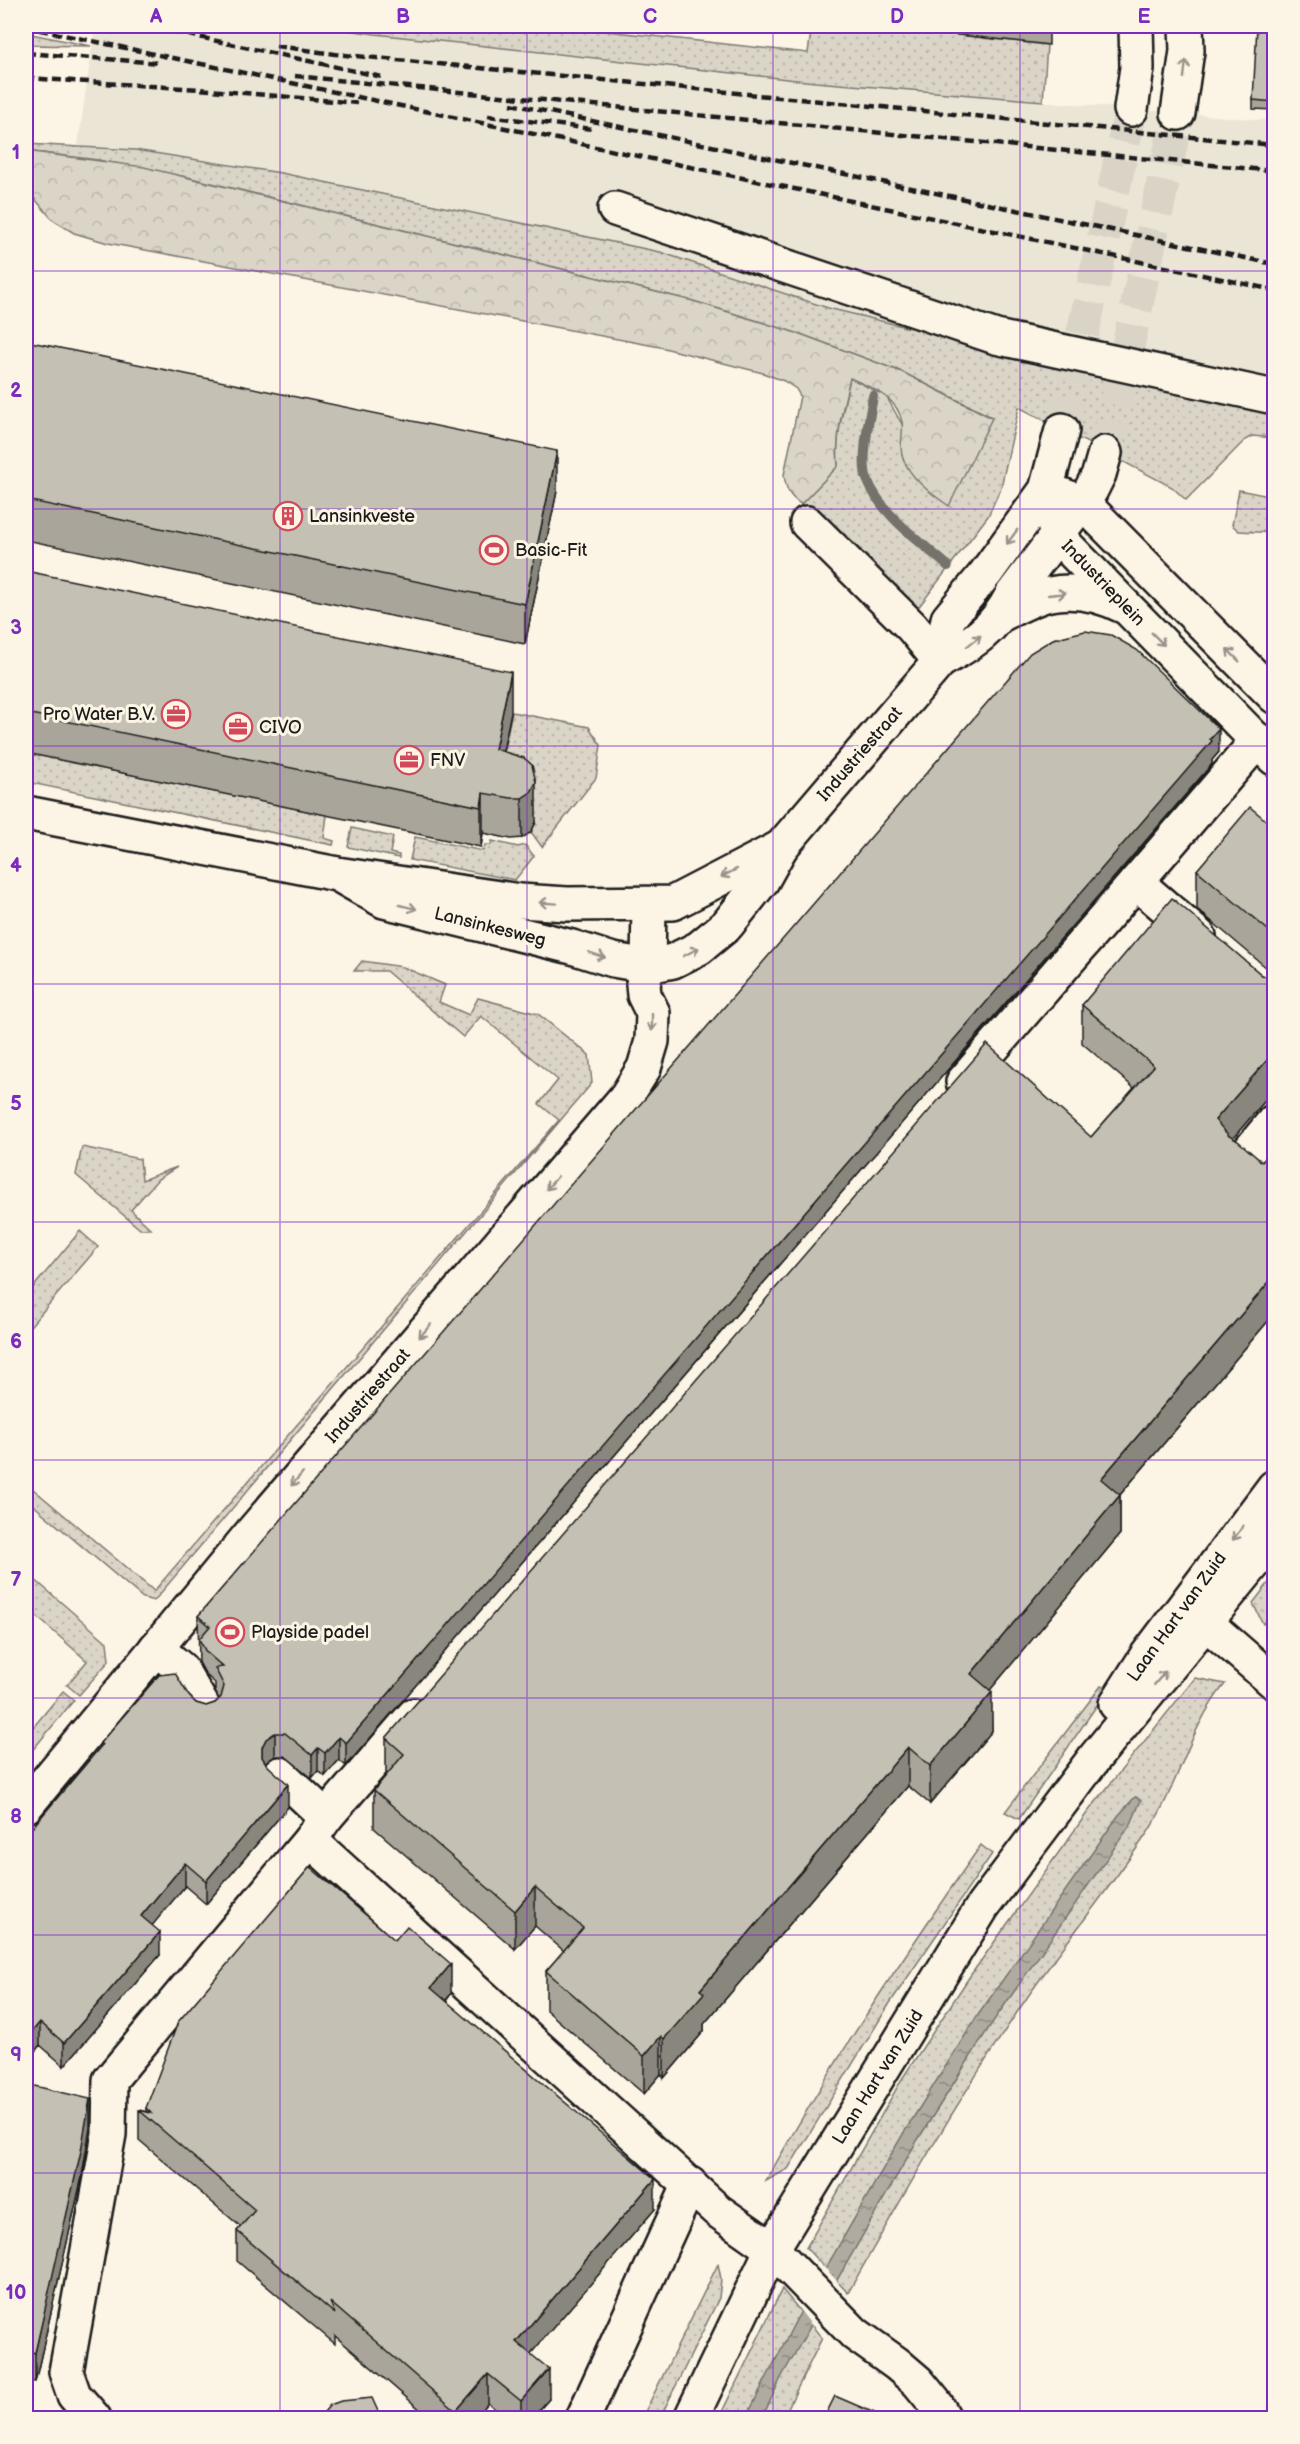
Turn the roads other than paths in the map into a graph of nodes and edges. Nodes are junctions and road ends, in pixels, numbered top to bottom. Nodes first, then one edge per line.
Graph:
1 (1136, 26) edge
2 (1186, 26) edge
3 (1131, 109) tunnel mouth
4 (1178, 113) tunnel mouth
5 (615, 209) dead end
6 (1275, 397) edge
7 (1062, 430) tunnel mouth
8 (1105, 453) tunnel mouth
9 (1046, 490) junction
10 (1083, 503) junction
11 (807, 523) dead end
12 (1058, 537) junction
13 (1128, 608) junction
14 (1002, 614) junction
15 (940, 661) junction
16 (1275, 696) edge
17 (1266, 749) edge
18 (26, 813) edge
19 (781, 847) junction
20 (337, 874) junction
21 (1136, 882) junction
22 (649, 904) junction
23 (1221, 954) edge
24 (648, 966) junction
25 (942, 1106) edge
26 (1275, 1121) edge
27 (1241, 1161) edge
28 (1275, 1487) edge
29 (1275, 1539) edge
30 (1206, 1623) junction
31 (156, 1648) junction
32 (1275, 1682) edge
33 (432, 1694) edge
34 (205, 1710) edge
35 (1096, 1756) junction
36 (280, 1774) edge
37 (26, 1806) edge
38 (318, 1828) junction
39 (690, 2184) junction
40 (772, 2249) junction
41 (94, 2418) edge
42 (583, 2418) edge
43 (691, 2418) edge
44 (944, 2418) edge

1 - 3 main road
4 -> 2 main road
5 - 6 main road
7 - 9 main road
8 - 10 main road, Industriestraat
9 - 10 main road
9 - 12 main road, Industrieplein
9 -> 15 main road, Industriestraat
10 - 12 main road, Industriestraat
16 -> 10 main road
11 - 15 main road
12 - 13 main road, Industrieplein
12 - 14 main road, Industriestraat
14 -> 13 main road, Industriestraat
13 -> 17 main road, Industrieplein
15 -> 14 main road, Industriestraat
15 - 19 main road, Industriestraat
17 - 21 main road
18 - 20 main road, Lansinkesweg
19 -> 22 main road, Industriestraat
24 -> 19 main road, Industriestraat
22 -> 20 main road, Lansinkesweg
20 -> 24 main road, Lansinkesweg
21 - 23 main road
21 - 25 main road
22 - 24 main road, Industriestraat
24 -> 31 main road, Industriestraat
26 - 27 main road
28 -> 35 main road, Laan Hart van Zuid
29 - 30 main road, Laan Hart van Zuid
30 - 32 main road
35 -> 30 main road, Laan Hart van Zuid
31 - 34 main road
31 - 37 main road, Industriestraat
33 - 38 main road
35 - 40 main road, Laan Hart van Zuid
36 - 38 main road
38 - 39 main road
38 - 41 main road
39 - 40 main road
39 - 42 main road
40 - 43 main road, Laan Hart van Zuid
40 - 44 main road

